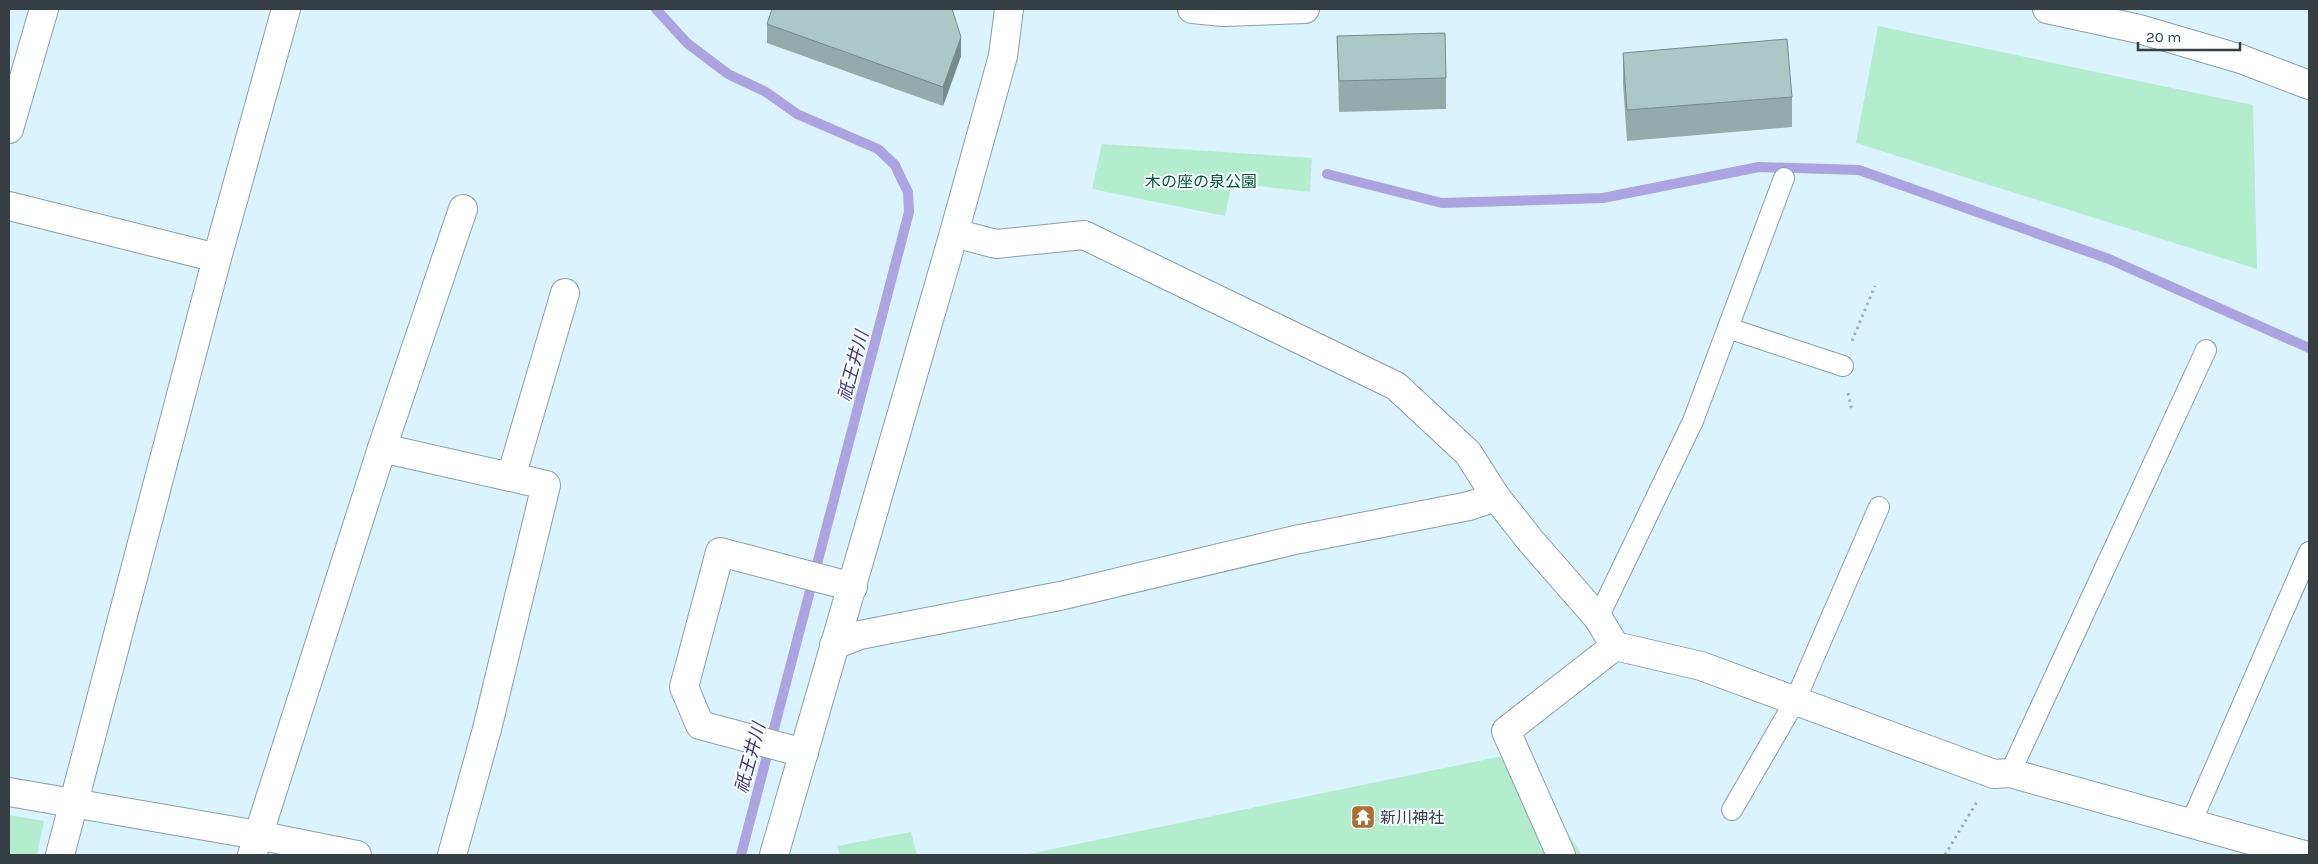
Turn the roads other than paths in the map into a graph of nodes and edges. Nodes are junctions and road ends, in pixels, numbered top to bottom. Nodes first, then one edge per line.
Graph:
1 (44, 9) edge
2 (286, 9) edge
3 (1010, 9) edge
4 (1192, 9) edge
5 (1305, 9) edge
6 (2047, 9) edge
7 (2309, 85) edge
8 (9, 129) edge
9 (1784, 178) dead end
10 (9, 206) edge
11 (463, 209) dead end
12 (954, 233) junction
13 (217, 258) junction
14 (565, 293) dead end
15 (1728, 328) junction
16 (2206, 350) dead end
17 (1843, 366) dead end
18 (382, 448) junction
19 (511, 477) junction
20 (1496, 497) junction
21 (1879, 507) dead end
22 (2309, 552) edge
23 (853, 587) junction
24 (1598, 618) junction
25 (834, 645) junction
26 (1615, 646) junction
27 (1795, 700) junction
28 (804, 752) junction
29 (2002, 774) junction
30 (9, 792) edge
31 (73, 804) junction
32 (1732, 810) dead end
33 (2191, 823) junction
34 (255, 845) edge
35 (60, 855) edge
36 (357, 855) edge
37 (452, 855) edge
38 (774, 855) edge
39 (1561, 855) edge
40 (2304, 855) edge

1 - 8 street
2 - 13 street
3 - 12 street
4 - 5 street
6 - 7 street
9 - 15 lane
10 - 13 street
11 - 18 street
12 - 20 street
12 - 23 street
13 - 31 street
14 - 19 street
15 - 17 lane
15 - 24 lane
16 - 29 lane
18 - 19 street
18 - 34 street
19 - 37 street
20 - 24 street
20 - 25 street
21 - 27 lane
22 - 33 lane
23 - 25 street
23 - 28 street
24 - 26 street
25 - 28 street
26 - 27 street
26 - 39 street
27 - 29 street
27 - 32 lane
28 - 38 street
29 - 33 street
30 - 31 street
31 - 34 street
31 - 35 street
33 - 40 street
34 - 36 street

